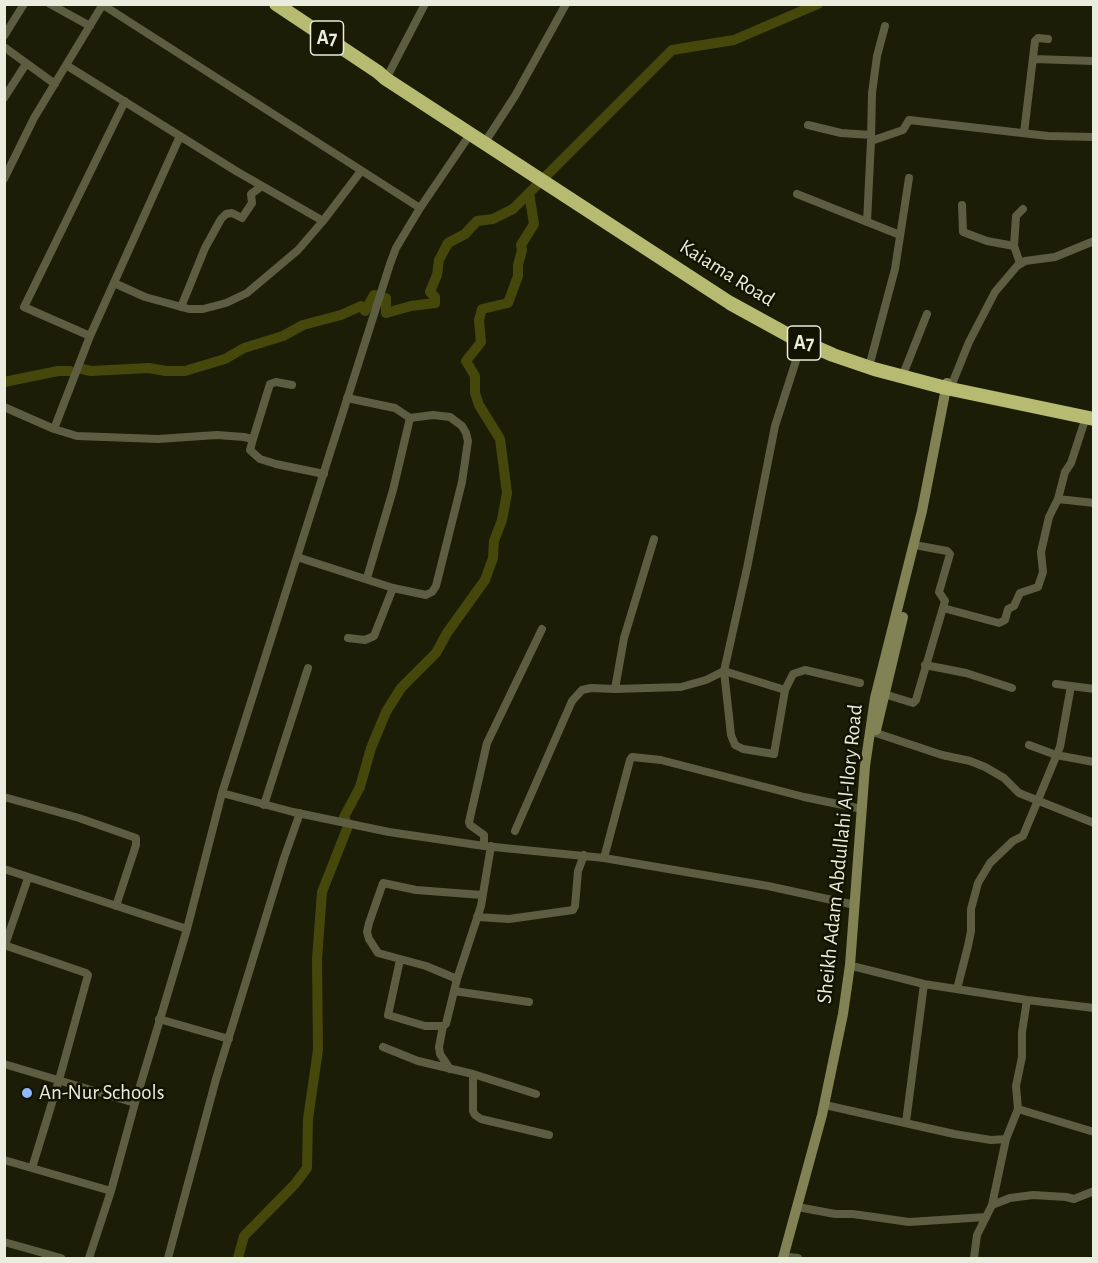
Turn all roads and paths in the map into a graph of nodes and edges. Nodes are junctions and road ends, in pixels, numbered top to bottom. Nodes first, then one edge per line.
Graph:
1 (24, 4) edge
2 (50, 4) edge
3 (276, 4) edge
4 (425, 4) edge
5 (566, 4) edge
6 (103, 5) edge
7 (294, 10) edge
8 (90, 26) junction
9 (885, 26) dead end
10 (4, 36) edge
11 (1048, 39) dead end
12 (4, 47) edge
13 (1033, 59) junction
14 (1094, 61) edge
15 (26, 64) junction
16 (66, 65) junction
17 (383, 73) junction
18 (55, 84) junction
19 (4, 98) edge
20 (125, 101) junction
21 (808, 125) dead end
22 (471, 133) junction
23 (1024, 133) junction
24 (180, 136) junction
25 (1094, 137) edge
26 (871, 138) junction
27 (487, 139) junction
28 (8, 160) edge
29 (361, 171) junction
30 (909, 178) dead end
31 (4, 179) edge
32 (546, 180) junction
33 (262, 186) junction
34 (797, 194) dead end
35 (962, 205) dead end
36 (420, 208) junction
37 (1023, 209) dead end
38 (323, 221) junction
39 (867, 222) junction
40 (900, 235) junction
41 (1094, 241) edge
42 (1014, 246) junction
43 (1020, 263) junction
44 (114, 283) junction
45 (181, 307) junction
46 (927, 314) dead end
47 (90, 336) junction
48 (802, 342) junction
49 (870, 363) junction
50 (904, 372) junction
51 (292, 385) dead end
52 (949, 386) junction
53 (347, 398) junction
54 (4, 407) edge
55 (1091, 417) edge
56 (410, 418) junction
57 (54, 429) junction
58 (253, 439) junction
59 (324, 474) junction
60 (1058, 499) junction
61 (1094, 502) edge
62 (654, 539) dead end
63 (920, 546) junction
64 (297, 557) junction
65 (367, 578) junction
66 (393, 588) junction
67 (943, 608) junction
68 (542, 629) dead end
69 (348, 638) dead end
70 (925, 665) junction
71 (308, 668) dead end
72 (724, 671) junction
73 (860, 683) dead end
74 (1056, 684) dead end
75 (1071, 686) junction
76 (1012, 688) dead end
77 (615, 689) junction
78 (1094, 689) edge
79 (785, 690) junction
80 (884, 694) junction
81 (876, 733) junction
82 (1029, 745) dead end
83 (1056, 755) junction
84 (1094, 762) edge
85 (222, 793) junction
86 (4, 797) edge
87 (1036, 801) junction
88 (264, 805) junction
89 (862, 809) junction
90 (300, 813) junction
91 (1094, 823) edge
92 (515, 831) dead end
93 (487, 846) junction
94 (584, 855) junction
95 (604, 858) junction
96 (4, 869) edge
97 (28, 878) junction
98 (482, 895) junction
99 (855, 905) junction
100 (116, 906) junction
101 (477, 917) junction
102 (187, 929) junction
103 (5, 945) edge
104 (400, 960) junction
105 (856, 967) junction
106 (457, 979) junction
107 (924, 984) junction
108 (957, 989) junction
109 (454, 991) junction
110 (1027, 1000) junction
111 (530, 1002) dead end
112 (1094, 1008) edge
113 (159, 1019) junction
114 (443, 1026) junction
115 (229, 1039) junction
116 (383, 1047) dead end
117 (4, 1064) edge
118 (450, 1069) junction
119 (473, 1074) junction
120 (59, 1080) junction
121 (536, 1094) dead end
122 (135, 1103) junction
123 (828, 1106) junction
124 (1017, 1109) junction
125 (906, 1122) junction
126 (1094, 1132) edge
127 (549, 1135) dead end
128 (1006, 1139) junction
129 (4, 1160) edge
130 (32, 1168) junction
131 (111, 1191) junction
132 (1094, 1191) edge
133 (992, 1205) junction
134 (803, 1208) junction
135 (986, 1217) junction
136 (4, 1242) edge
137 (61, 1258) edge
138 (89, 1258) edge
139 (168, 1258) edge
140 (790, 1258) edge
141 (974, 1258) edge

1 - 10 street
2 - 8 street
3 - 7 highway, Kaiama Road / A7
4 - 17 street
5 - 27 street
6 - 8 street
6 - 29 street
7 - 17 highway, Kaiama Road / A7
8 - 16 street
9 - 26 street
11 - 13 street
12 - 15 street
13 - 14 street
13 - 23 street
15 - 18 street
15 - 19 street
16 - 18 street
16 - 20 street
17 - 22 highway, Kaiama Road / A7
17 - 27 highway, Kaiama Road / A7
18 - 28 street
20 - 24 street
20 - 47 street
21 - 26 street
22 - 32 highway, Kaiama Road / A7
22 - 36 street
23 - 25 street
23 - 26 street
24 - 33 street
24 - 44 street
26 - 39 street
27 - 32 highway, Kaiama Road / A7
28 - 31 street
29 - 36 street
29 - 38 street
30 - 40 street
32 - 48 highway, Kaiama Road / A7
32 - 49 highway, Kaiama Road / A7
33 - 38 street
33 - 45 street
34 - 39 street
35 - 42 street
36 - 53 street
37 - 42 street
38 - 45 street
39 - 40 street
40 - 49 street
41 - 43 street
42 - 43 street
43 - 52 street
44 - 45 street
44 - 47 street
46 - 50 street
47 - 57 street
48 - 52 highway, Kaiama Road / A7
48 - 72 street
49 - 50 highway, Kaiama Road / A7
50 - 52 highway, Kaiama Road / A7
51 - 58 street
52 - 55 highway, Kaiama Road / A7
52 - 63 street, Sheikh Adam Abdullahi Al-Ilory Road
52 - 89 street, Sheikh Adam Abdullahi Al-Ilory Road
53 - 56 street
53 - 59 street
54 - 57 street
55 - 60 street
56 - 65 street
56 - 66 street
57 - 58 street
58 - 59 street
59 - 64 street
60 - 61 street
60 - 67 street
62 - 77 street
63 - 67 street
63 - 80 street, Sheikh Adam Abdullahi Al-Ilory Road
64 - 65 street
64 - 85 street
65 - 66 street
66 - 69 street
67 - 70 street
68 - 93 street
70 - 76 street
70 - 80 street
71 - 88 street
72 - 77 street
72 - 79 street
72 - 79 street
73 - 79 street
74 - 75 street
75 - 78 street
75 - 83 street
77 - 92 street
80 - 81 street, Sheikh Adam Abdullahi Al-Ilory Road
81 - 87 street
81 - 105 street, Sheikh Adam Abdullahi Al-Ilory Road
82 - 83 street
83 - 84 street
83 - 87 street
85 - 88 street
85 - 102 street
86 - 100 street
87 - 91 street
87 - 108 street
88 - 90 street
89 - 95 street
89 - 99 street, Sheikh Adam Abdullahi Al-Ilory Road
90 - 93 street
90 - 115 street
93 - 94 street
93 - 98 street
94 - 95 street
94 - 101 street
95 - 99 street
96 - 97 street
97 - 100 street
97 - 103 street
98 - 101 street
98 - 104 street
99 - 123 street, Sheikh Adam Abdullahi Al-Ilory Road
100 - 102 street
101 - 106 street
102 - 113 street
103 - 120 street
104 - 106 street
104 - 114 street
105 - 107 street
105 - 123 street, Sheikh Adam Abdullahi Al-Ilory Road
106 - 109 street
107 - 108 street
107 - 125 street
108 - 110 street
109 - 111 street
109 - 114 street
110 - 112 street
110 - 124 street
113 - 115 street
113 - 122 street
114 - 118 street
115 - 139 street
116 - 118 street
117 - 120 street
118 - 119 street
119 - 121 street
119 - 127 street
120 - 122 street
120 - 130 street
122 - 131 street
123 - 125 street
123 - 134 street, Sheikh Adam Abdullahi Al-Ilory Road
123 - 140 street, Sheikh Adam Abdullahi Al-Ilory Road
124 - 126 street
124 - 128 street
125 - 128 street
128 - 133 street
129 - 130 street
130 - 131 street
131 - 138 street
132 - 133 street
133 - 135 street
134 - 135 street
134 - 140 street, Sheikh Adam Abdullahi Al-Ilory Road
135 - 141 street
136 - 137 street

